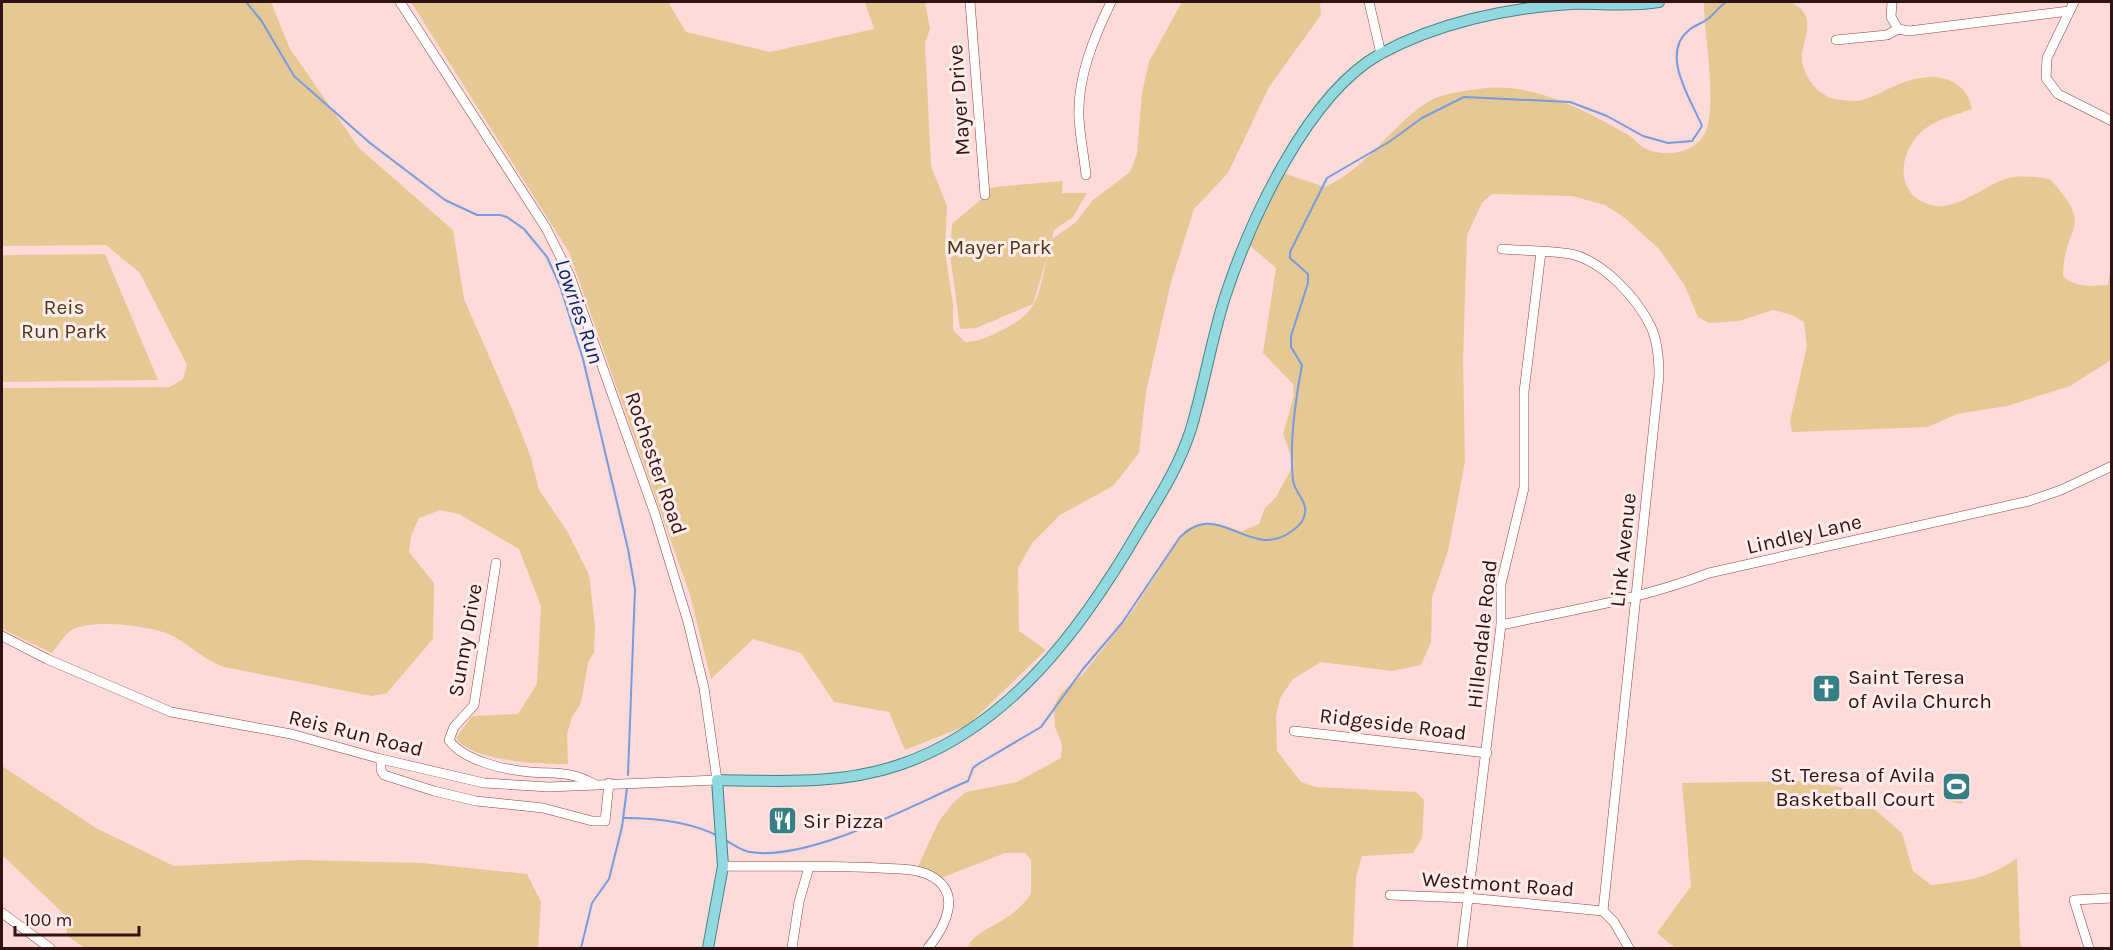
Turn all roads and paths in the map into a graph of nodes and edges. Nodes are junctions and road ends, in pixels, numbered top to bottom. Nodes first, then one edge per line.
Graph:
1 (400, 2) edge
2 (970, 2) edge
3 (1111, 2) edge
4 (1369, 2) edge
5 (1659, 2) edge
6 (1892, 2) edge
7 (2074, 2) edge
8 (2069, 11) junction
9 (1898, 29) junction
10 (1836, 40) dead end
11 (1381, 54) junction
12 (2112, 121) edge
13 (1086, 175) dead end
14 (985, 195) dead end
15 (1502, 249) dead end
16 (1541, 252) junction
17 (2112, 466) edge
18 (496, 563) dead end
19 (1636, 596) junction
20 (1501, 625) junction
21 (2, 636) edge
22 (1294, 731) dead end
23 (1487, 753) junction
24 (381, 759) junction
25 (717, 780) junction
26 (609, 783) junction
27 (594, 784) junction
28 (723, 866) junction
29 (809, 867) junction
30 (1390, 895) dead end
31 (1468, 898) junction
32 (2112, 898) edge
33 (1603, 910) junction
34 (2, 913) edge
35 (50, 948) edge
36 (708, 948) edge
37 (792, 948) edge
38 (928, 948) edge
39 (1462, 948) edge
40 (1629, 948) edge
41 (2089, 948) edge

1 - 25 street, Rochester Road
2 - 14 street, Mayer Drive
3 - 13 street
4 - 11 street
5 - 11 main road
6 - 9 street
7 - 8 street
8 - 9 street
8 - 12 street
9 - 10 street
11 - 25 main road
15 - 16 street, Link Avenue
16 - 19 street, Link Avenue
16 - 20 street, Hillendale Road
17 - 19 street, Lindley Lane
18 - 27 street, Sunny Drive
19 - 20 street, Lindley Lane
19 - 33 street, Link Avenue
20 - 23 street, Hillendale Road
21 - 24 street, Reis Run Road
22 - 23 street, Ridgeside Road
23 - 31 street, Hillendale Road
24 - 26 street
24 - 27 street, Reis Run Road
25 - 26 street, Reis Run Road
25 - 28 main road, Rochester Road
26 - 27 street, Reis Run Road
28 - 29 street
28 - 36 main road, Rochester Road
29 - 37 street
29 - 38 street
30 - 31 street, Westmont Road
31 - 33 street, Westmont Road
31 - 39 street, Hillendale Road
32 - 41 street
33 - 40 street
34 - 35 street

